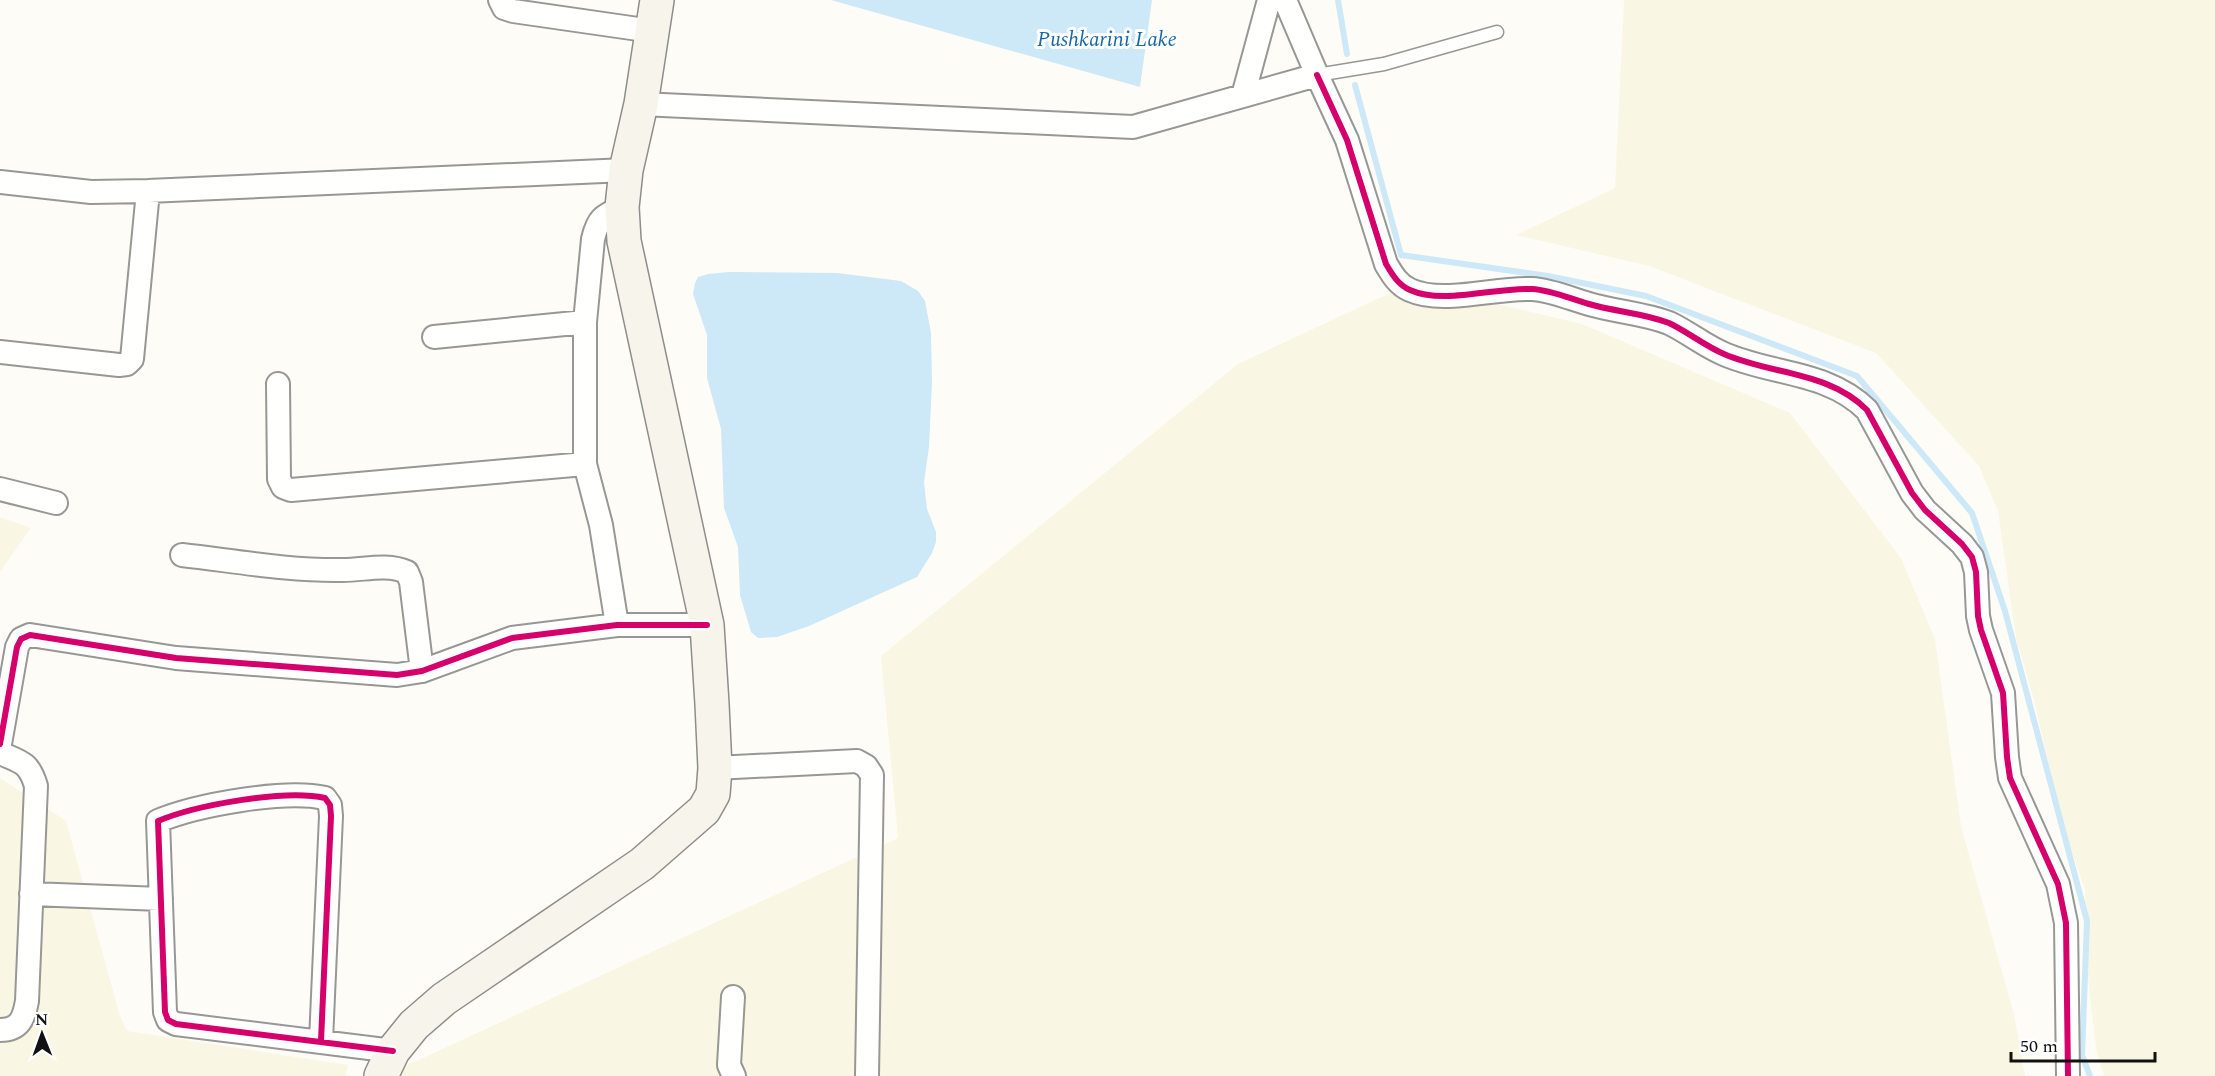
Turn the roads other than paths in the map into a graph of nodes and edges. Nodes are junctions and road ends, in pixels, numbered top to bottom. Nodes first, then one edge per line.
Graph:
1 (500, 0) edge
2 (1269, 0) edge
3 (1284, 0) edge
4 (655, 16) edge
5 (1497, 32) dead end
6 (1317, 75) junction
7 (1243, 96) junction
8 (641, 104) junction
9 (626, 170) junction
10 (0, 182) edge
11 (148, 191) junction
12 (622, 207) junction
13 (585, 322) junction
14 (434, 337) dead end
15 (0, 352) edge
16 (278, 384) dead end
17 (585, 464) junction
18 (0, 489) edge
19 (56, 503) dead end
20 (182, 555) dead end
21 (617, 625) junction
22 (707, 625) junction
23 (422, 671) junction
24 (0, 744) edge
25 (0, 753) edge
26 (715, 768) junction
27 (31, 894) junction
28 (161, 898) junction
29 (733, 997) dead end
30 (0, 1030) edge
31 (321, 1041) junction
32 (387, 1064) edge
33 (734, 1076) edge
34 (867, 1076) edge
35 (2068, 1076) edge

1 - 4 street
2 - 7 street
3 - 6 street
4 - 8 main road
5 - 6 lane
6 - 7 street
6 - 35 street
7 - 8 street
8 - 9 main road
9 - 11 street
9 - 12 main road
10 - 11 street
11 - 15 street
12 - 13 street
12 - 22 main road
13 - 14 street
13 - 17 street
16 - 17 street
17 - 21 street
18 - 19 street
20 - 23 street
21 - 22 street
21 - 23 street
22 - 26 main road
23 - 24 street
25 - 27 street
26 - 32 main road
26 - 34 street
27 - 28 street
27 - 30 street
28 - 31 street
28 - 31 street
29 - 33 street
31 - 32 street

